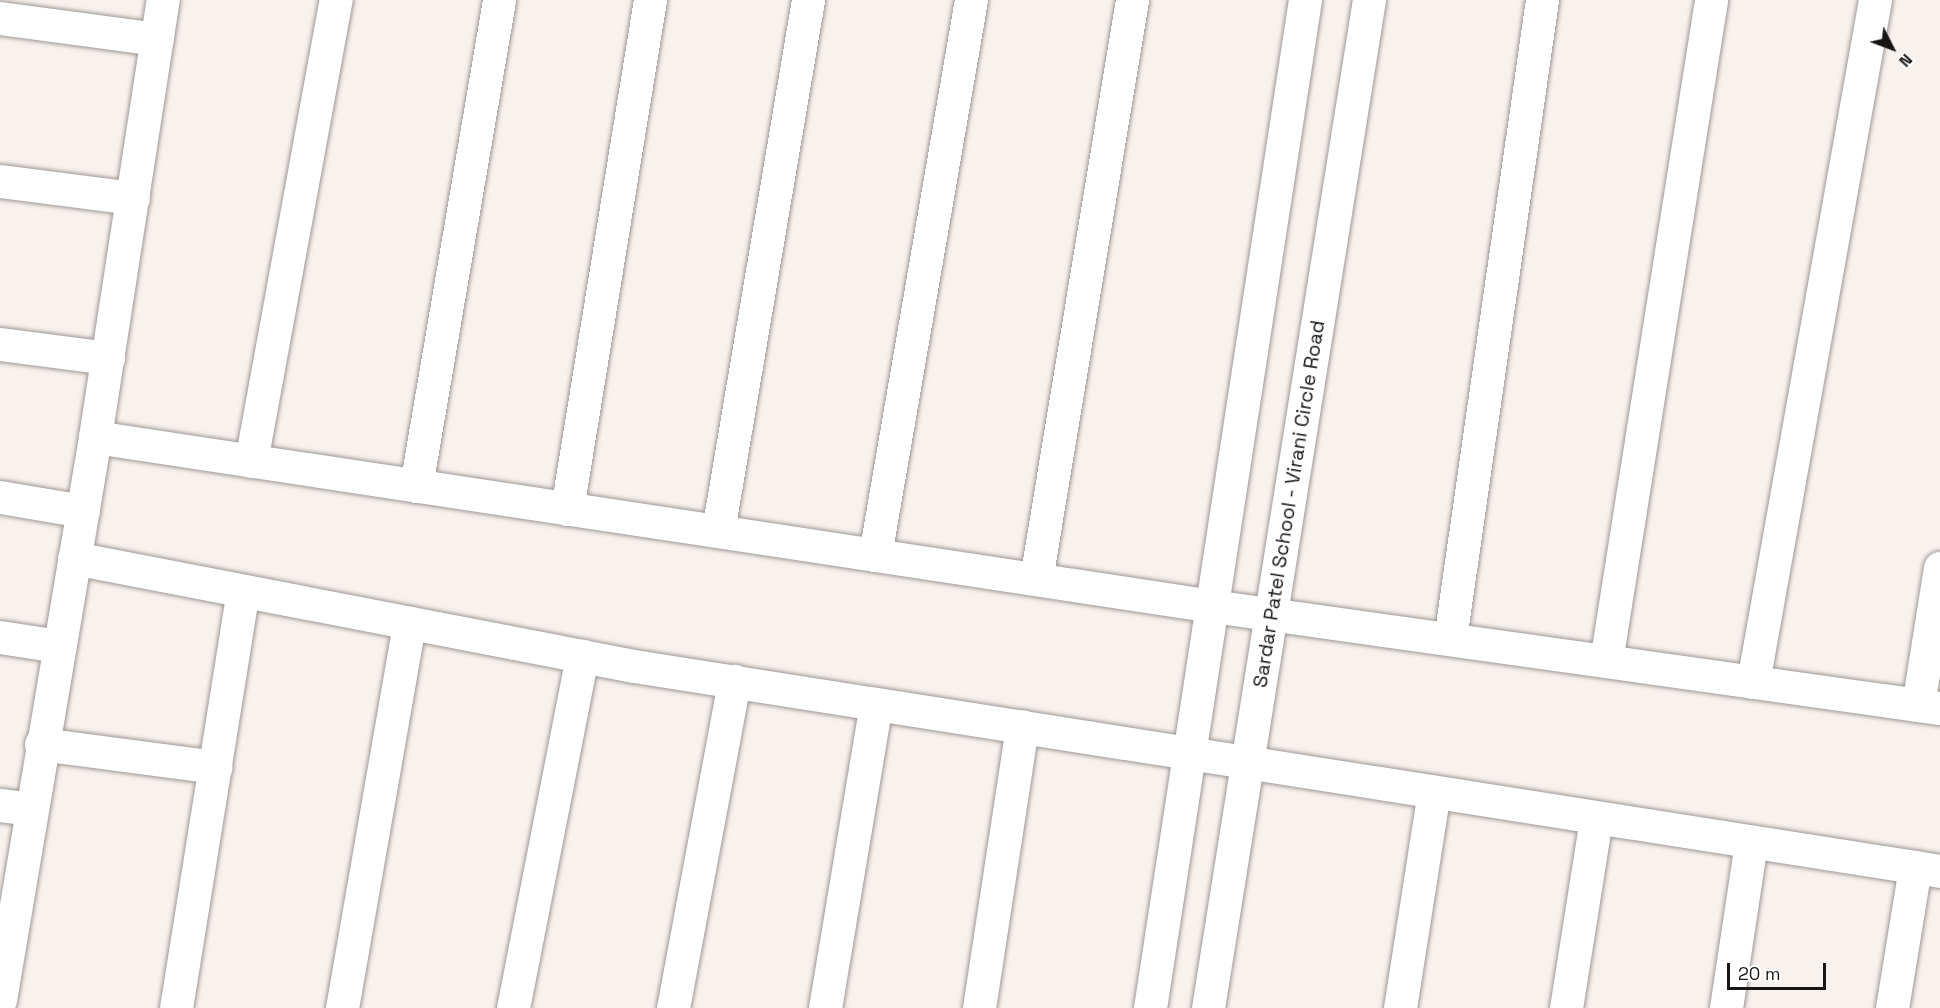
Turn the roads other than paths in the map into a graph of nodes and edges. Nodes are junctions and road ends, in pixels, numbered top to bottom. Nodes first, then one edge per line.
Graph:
1 (163, 0) edge
2 (336, 0) edge
3 (499, 0) edge
4 (650, 0) edge
5 (808, 0) edge
6 (971, 0) edge
7 (1132, 0) edge
8 (1305, 0) edge
9 (1370, 0) edge
10 (1542, 0) edge
11 (1711, 0) edge
12 (1875, 0) edge
13 (0, 18) edge
14 (157, 39) junction
15 (0, 181) edge
16 (133, 198) junction
17 (0, 344) edge
18 (108, 358) junction
19 (95, 437) junction
20 (251, 461) junction
21 (416, 486) junction
22 (0, 497) edge
23 (567, 509) junction
24 (83, 511) junction
25 (718, 531) junction
26 (875, 555) junction
27 (74, 558) junction
28 (1940, 568) edge
29 (1036, 579) junction
30 (243, 591) junction
31 (1212, 606) junction
32 (1271, 614) junction
33 (409, 622) junction
34 (0, 637) edge
35 (1450, 639) junction
36 (59, 645) junction
37 (582, 656) junction
38 (1606, 661) junction
39 (735, 681) junction
40 (1753, 682) junction
41 (876, 704) junction
42 (1929, 707) edge
43 (1022, 726) junction
44 (41, 744) junction
45 (1189, 753) junction
46 (1247, 762) junction
47 (215, 767) junction
48 (1434, 792) junction
49 (15, 807) edge
50 (1596, 818) junction
51 (1751, 843) junction
52 (1928, 869) edge
53 (2, 979) edge
54 (176, 1008) edge
55 (342, 1008) edge
56 (513, 1008) edge
57 (674, 1008) edge
58 (825, 1008) edge
59 (979, 1008) edge
60 (1150, 1008) edge
61 (1208, 1008) edge
62 (1400, 1008) edge
63 (1566, 1008) edge
64 (1726, 1008) edge
65 (1892, 1008) edge

1 - 14 street
2 - 20 street
3 - 21 street
4 - 23 street
5 - 25 street
6 - 26 street
7 - 29 street
8 - 31 street
9 - 32 street, Sardar Patel School - Virani Circle Road
10 - 35 street
11 - 38 street
12 - 40 street
13 - 14 street
14 - 16 street
15 - 16 street
16 - 18 street
17 - 18 street
18 - 19 street
19 - 20 street
19 - 24 street
20 - 21 street
21 - 23 street
22 - 24 street
23 - 25 street
24 - 27 street
25 - 26 street
26 - 29 street
27 - 30 street
27 - 36 street
28 - 42 street
29 - 31 street
30 - 33 street
30 - 47 street
31 - 32 street
31 - 45 street
32 - 35 street
32 - 46 street, Sardar Patel School - Virani Circle Road
33 - 37 street
33 - 55 street
34 - 36 street
35 - 38 street
36 - 44 street
37 - 39 street
37 - 56 street
38 - 40 street
39 - 41 street
39 - 57 street
40 - 42 street
41 - 43 street
41 - 58 street
43 - 45 street
43 - 59 street
44 - 47 street
44 - 49 street
45 - 46 street
45 - 60 street
46 - 48 street
46 - 61 street, Sardar Patel School - Virani Circle Road
47 - 54 street
48 - 50 street
48 - 62 street
49 - 53 street
50 - 51 street
50 - 63 street
51 - 52 street
51 - 64 street
52 - 65 street

